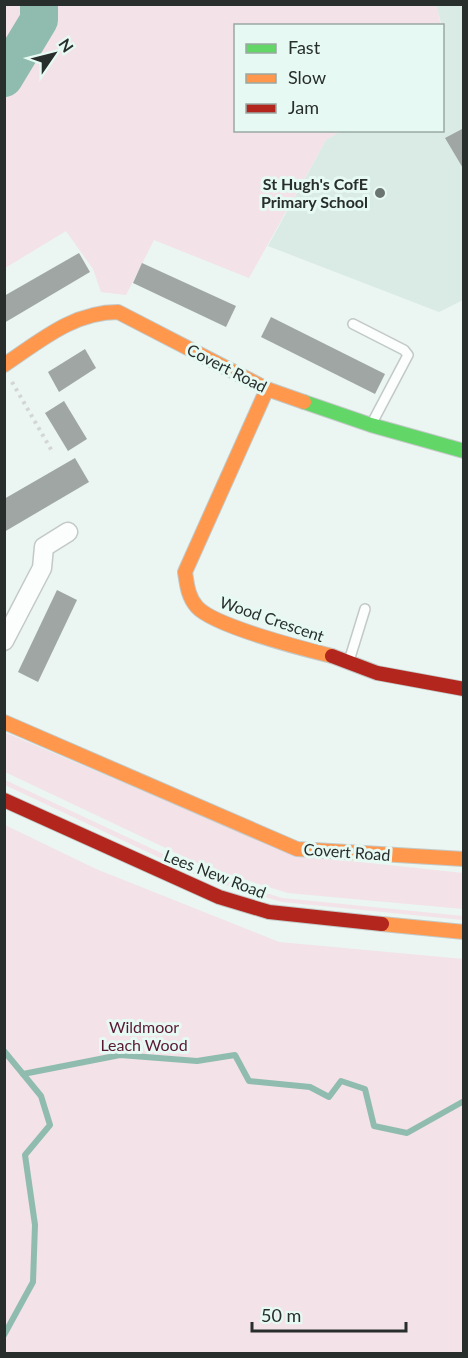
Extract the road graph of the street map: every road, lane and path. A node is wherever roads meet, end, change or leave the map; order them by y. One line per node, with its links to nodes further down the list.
1 (353, 324): 4 (lane)
2 (6, 370): 3 (street, Covert Road); 5 (path)
3 (267, 389): 4 (street, Covert Road); 10 (street, Wood Crescent)
4 (371, 425): 6 (street, Covert Road)
5 (52, 451)
6 (464, 451)
7 (68, 532): 9 (street)
8 (365, 609): 10 (lane)
9 (4, 641)
10 (349, 661): 11 (street, Wood Crescent)
11 (464, 689)
12 (4, 722): 14 (street, Covert Road)
13 (4, 800): 15 (street, Lees New Road)
14 (464, 859)
15 (464, 932)

